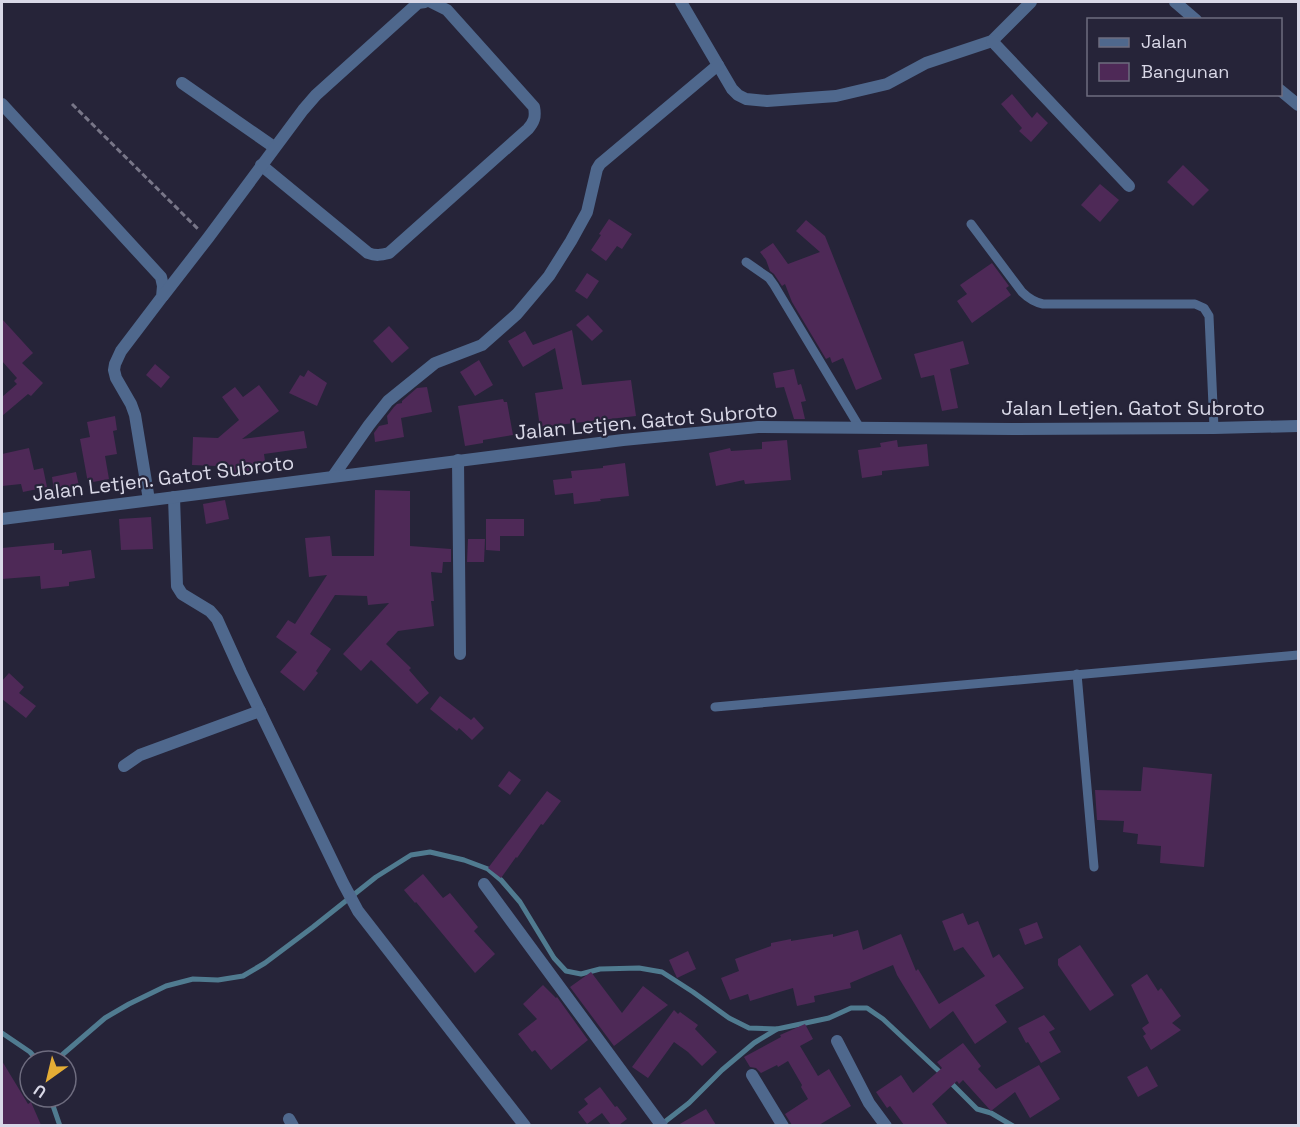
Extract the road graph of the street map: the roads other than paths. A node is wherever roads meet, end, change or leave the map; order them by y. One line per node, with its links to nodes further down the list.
1 (425, 2): 13 (street)
2 (431, 2): 14 (street)
3 (681, 2): 8 (street)
4 (1031, 2): 7 (street)
5 (1175, 2): 6 (street)
6 (1194, 18)
7 (992, 42): 8 (street); 15 (street)
8 (718, 65): 23 (street)
9 (182, 83): 13 (street)
10 (1282, 91): 12 (street)
11 (2, 104): 18 (street)
12 (1299, 105)
13 (274, 147): 14 (street)
14 (261, 165): 18 (street)
15 (1129, 186)
16 (970, 224): 21 (lane)
17 (746, 262): 20 (lane)
18 (162, 297): 25 (street)
19 (1299, 426): 21 (street, Jalan Letjen. Gatot Subroto)
20 (860, 428): 21 (street, Jalan Letjen. Gatot Subroto); 22 (street, Jalan Letjen. Gatot Subroto)
21 (1214, 428)
22 (458, 460): 23 (street, Jalan Letjen. Gatot Subroto); 27 (street)
23 (334, 475): 24 (street, Jalan Letjen. Gatot Subroto)
24 (174, 497): 25 (street, Jalan Letjen. Gatot Subroto); 31 (street)
25 (148, 500): 26 (street, Jalan Letjen. Gatot Subroto)
26 (2, 519)
27 (460, 654)
28 (1299, 655): 29 (lane)
29 (1077, 674): 30 (lane); 33 (lane)
30 (715, 707)
31 (260, 711): 32 (street); 37 (street)
32 (124, 766)
33 (1094, 867)
34 (484, 884): 38 (street)
35 (837, 1041): 40 (street)
36 (752, 1075): 39 (street)
37 (525, 1125)
38 (662, 1125)
39 (783, 1125)
40 (886, 1125)

